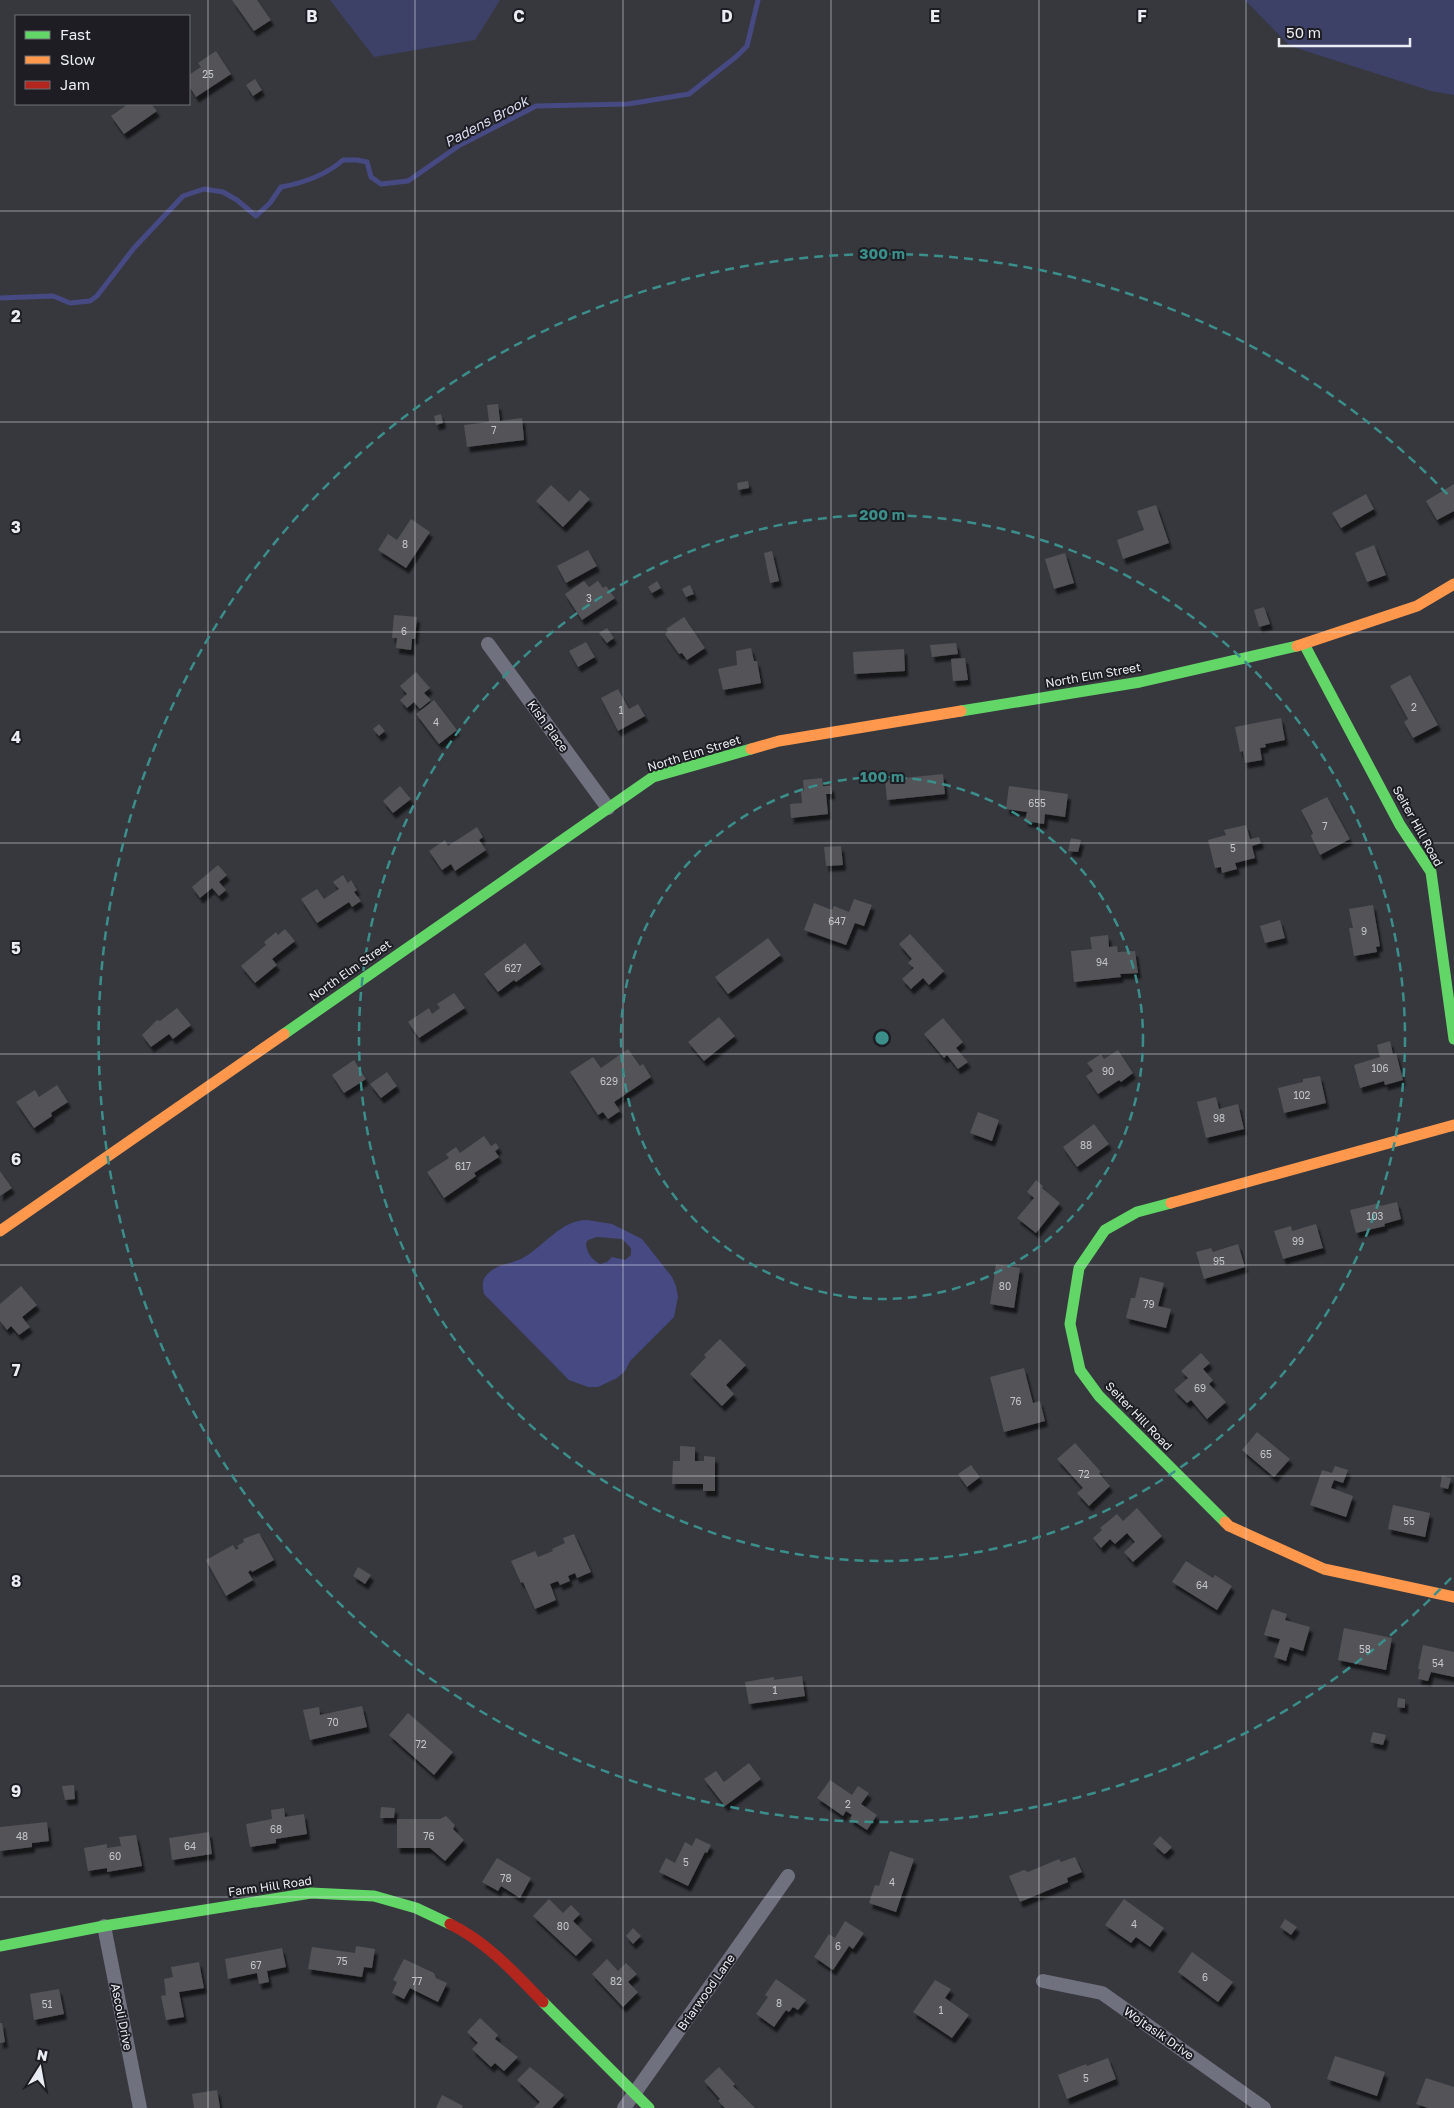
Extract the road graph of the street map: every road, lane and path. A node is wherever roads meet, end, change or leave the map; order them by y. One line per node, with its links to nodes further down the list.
1 (1454, 584): 3 (street, North Elm Street)
2 (488, 644): 4 (street, Kish Place)
3 (1304, 644): 4 (street, North Elm Street); 5 (street, Seiter Hill Road)
4 (608, 808): 7 (street, North Elm Street)
5 (1454, 1039)
6 (1454, 1125): 8 (street, Seiter Hill Road)
7 (0, 1230)
8 (1454, 1597)
9 (788, 1876): 13 (street, Briarwood Lane)
10 (104, 1926): 11 (street, Farm Hill Road); 13 (street, Farm Hill Road); 14 (street, Ascoli Drive)
11 (0, 1946)
12 (1043, 1981): 17 (street, Wojtasik Drive)
13 (634, 2093): 15 (street, Briarwood Lane); 16 (street, Farm Hill Road)
14 (140, 2108)
15 (624, 2108)
16 (649, 2108)
17 (1264, 2108)

